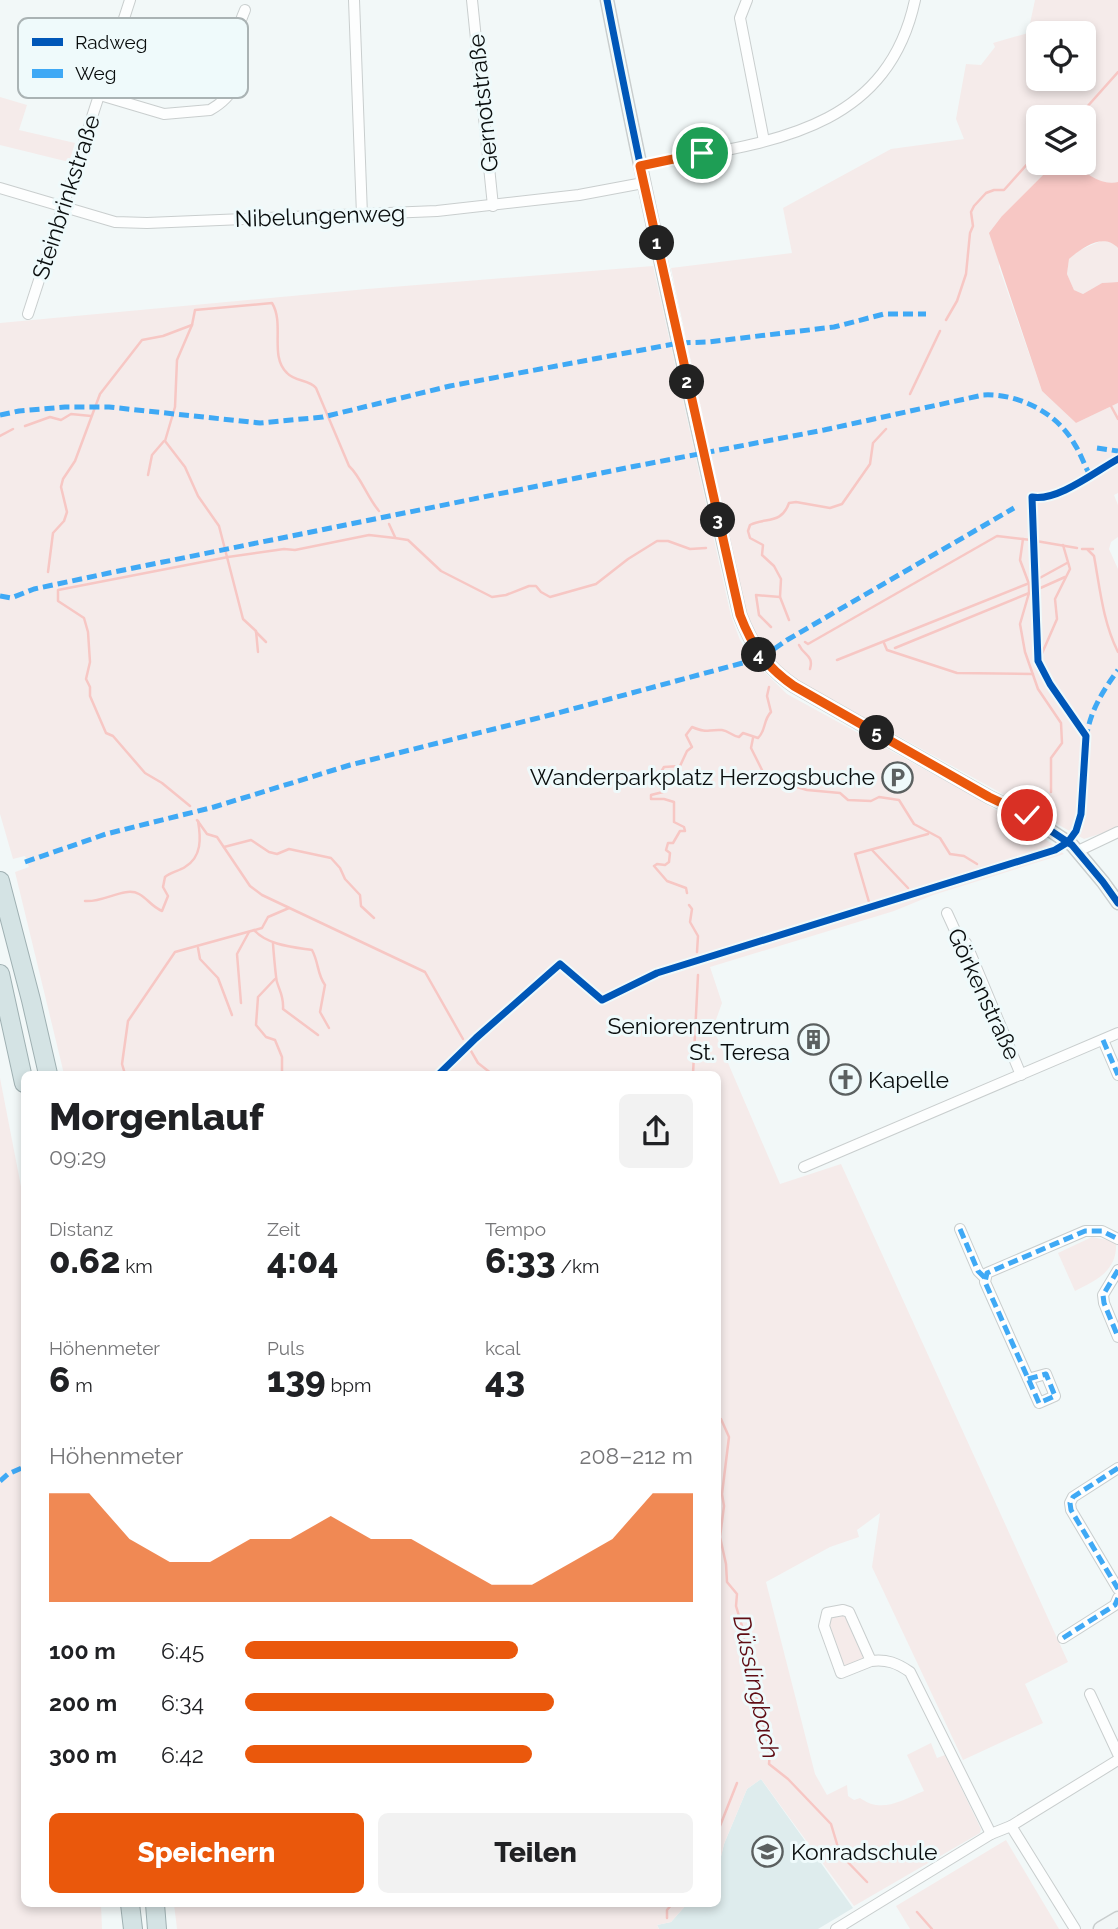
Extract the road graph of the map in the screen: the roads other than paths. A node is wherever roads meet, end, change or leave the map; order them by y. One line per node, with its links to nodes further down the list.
1 (130, 0): 8 (street, Steinbrinkstraße)
2 (354, 0): 19 (street)
3 (472, 0): 18 (street, Gernotstraße)
4 (607, 0): 14 (street)
5 (747, 0): 13 (street)
6 (915, 0): 13 (street)
7 (245, 10): 9 (street)
8 (124, 18)
9 (242, 18)
10 (99, 98): 17 (street, Steinbrinkstraße)
11 (107, 98): 12 (street)
12 (226, 98)
13 (764, 141): 14 (street)
14 (640, 166): 15 (street)
15 (643, 183): 18 (street, Nibelungenweg); 22 (street)
16 (0, 188): 17 (street, Nibelungenweg)
17 (63, 205): 19 (street, Nibelungenweg); 20 (street, Steinbrinkstraße)
18 (493, 206): 19 (street, Nibelungenweg)
19 (362, 215)
20 (28, 314)
21 (1118, 832): 22 (street)
22 (1078, 851): 24 (street)
23 (0, 881): 30 (highway)
24 (1118, 903)
25 (947, 913): 31 (street, Görkenstraße)
26 (0, 974): 29 (highway)
27 (1118, 1033): 28 (street, Görkenstraße)
28 (1103, 1040): 31 (street, Görkenstraße); 32 (street)
29 (21, 1071)
30 (47, 1071)
31 (1021, 1075): 33 (street, Görkenstraße)
32 (1118, 1075)
33 (804, 1167)
34 (960, 1229): 37 (street)
35 (1118, 1239): 37 (street)
36 (1118, 1270): 38 (street)
37 (985, 1278): 39 (street)
38 (1118, 1337)
39 (1028, 1379)
40 (1118, 1468): 41 (street)
41 (1118, 1589)
42 (1118, 1598): 43 (street)
43 (1063, 1638)
44 (872, 1661): 44 (street); 49 (street)
45 (1090, 1694): 46 (street)
46 (1118, 1754)
47 (1118, 1760): 48 (street)
48 (1012, 1826): 49 (street); 56 (street)
49 (991, 1834): 55 (street)
50 (130, 1907): 53 (highway)
51 (155, 1907): 54 (highway)
52 (1118, 1919): 57 (main road)
53 (133, 1929)
54 (157, 1929)
55 (836, 1929)
56 (1075, 1929)
57 (1101, 1929)

